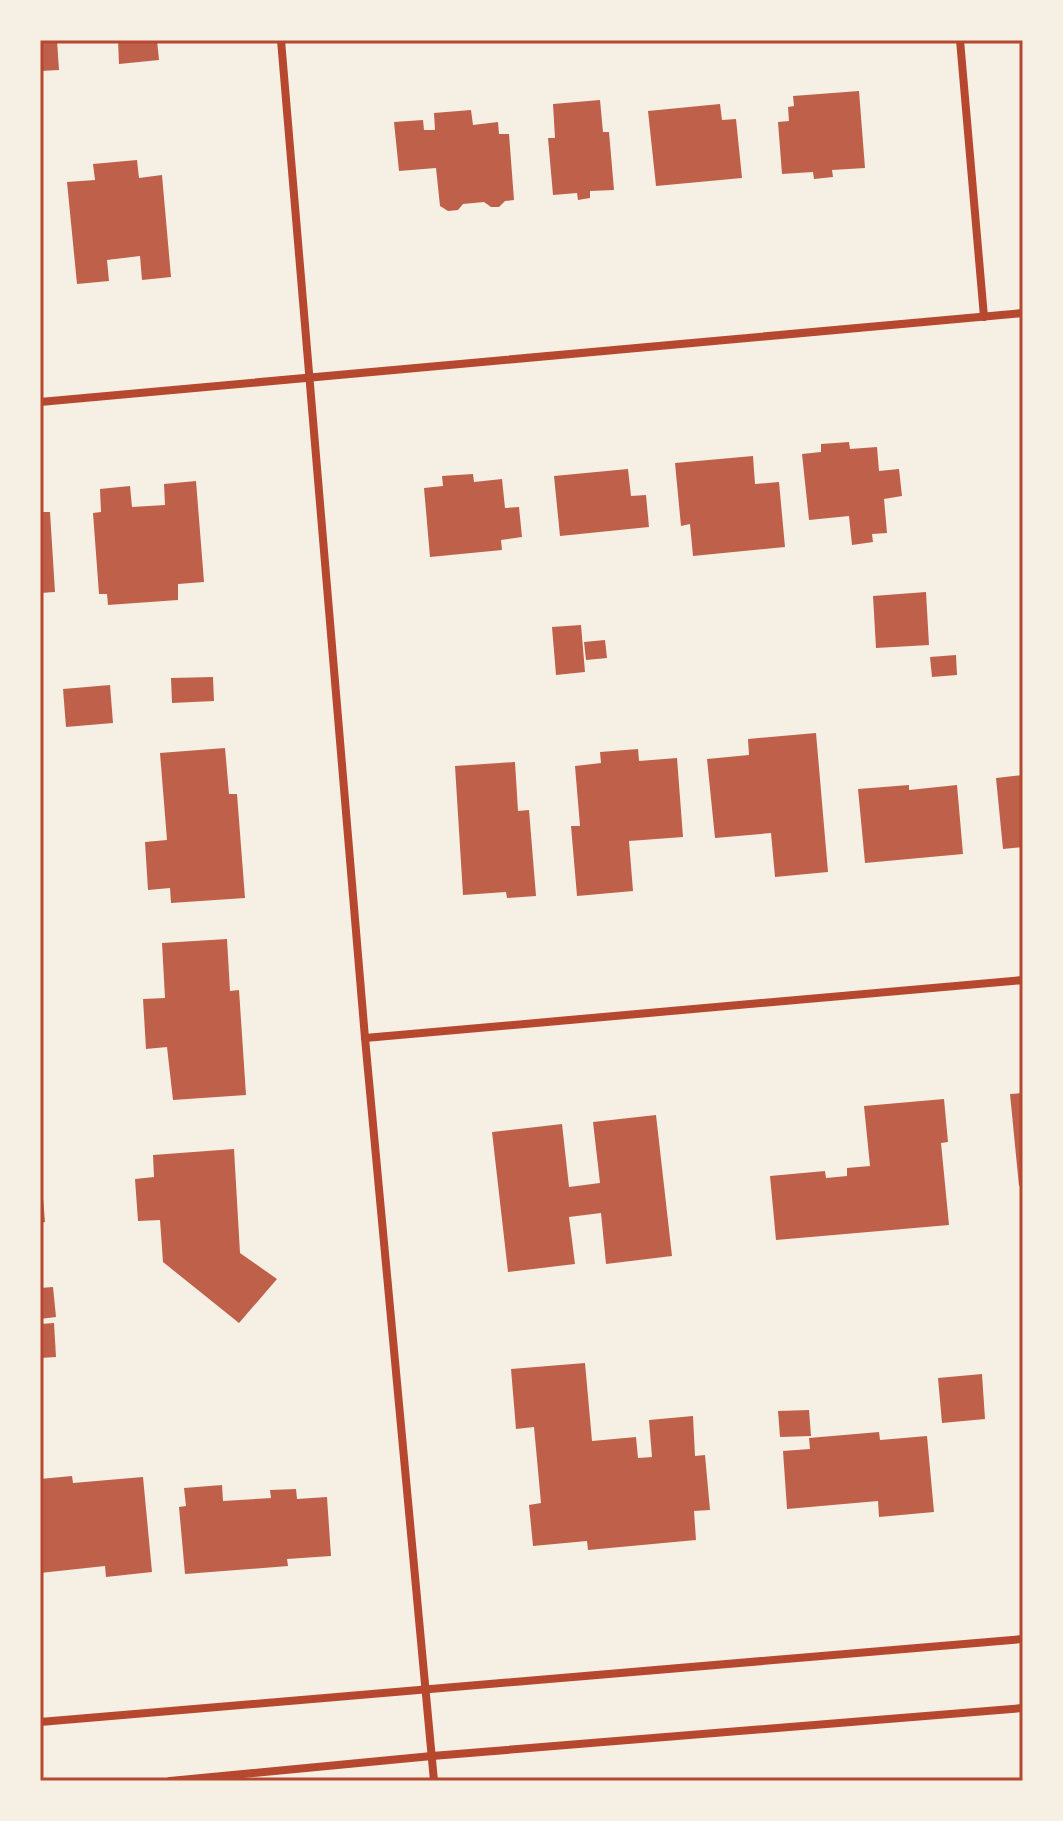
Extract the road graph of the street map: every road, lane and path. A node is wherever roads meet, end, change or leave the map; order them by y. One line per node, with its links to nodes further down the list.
1 (281, 40): 5 (street)
2 (960, 40): 4 (street)
3 (1023, 313): 4 (street)
4 (984, 317): 5 (street)
5 (309, 378): 6 (street); 8 (street)
6 (40, 402)
7 (1023, 980): 8 (street)
8 (365, 1038): 10 (street)
9 (1023, 1639): 10 (street)
10 (425, 1689): 12 (street); 13 (street)
11 (1023, 1708): 13 (street)
12 (40, 1722)
13 (432, 1756): 14 (street); 15 (street)
14 (170, 1781)
15 (434, 1781)

